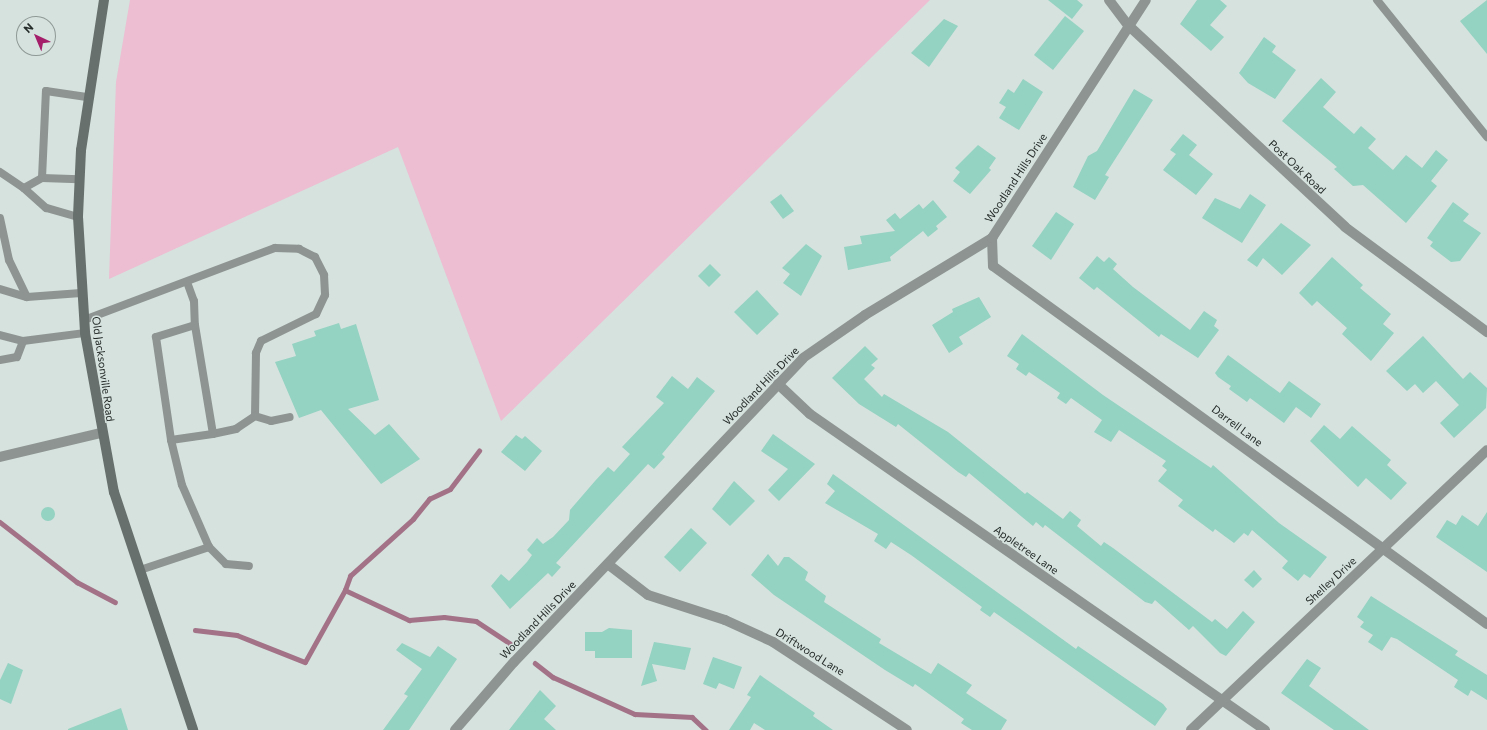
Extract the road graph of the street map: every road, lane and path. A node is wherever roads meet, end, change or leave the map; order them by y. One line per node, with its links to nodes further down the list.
1 (104, 0): 6 (main road, Old Jacksonville Road)
2 (1109, 0): 5 (street, Post Oak Road)
3 (1146, 0): 5 (street, Woodland Hills Drive)
4 (1376, 0): 7 (lane)
5 (1128, 25): 14 (street, Woodland Hills Drive); 21 (street, Post Oak Road)
6 (87, 97): 9 (lane); 10 (main road, Old Jacksonville Road)
7 (1487, 136)
8 (0, 172): 11 (lane)
9 (42, 178): 10 (lane); 11 (lane)
10 (79, 179): 12 (main road, Old Jacksonville Road)
11 (24, 188): 12 (lane)
12 (78, 217): 17 (main road, Old Jacksonville Road)
13 (0, 218): 18 (lane)
14 (992, 238): 26 (street, Woodland Hills Drive); 35 (street, Darrell Lane)
15 (187, 282): 19 (lane); 20 (lane); 27 (lane)
16 (0, 289): 18 (lane)
17 (81, 293): 18 (lane); 19 (main road, Old Jacksonville Road)
18 (27, 297)
19 (84, 320): 22 (main road, Old Jacksonville Road)
20 (195, 325): 30 (lane); 31 (lane)
21 (1487, 332)
22 (85, 333): 24 (lane); 29 (main road, Old Jacksonville Road)
23 (0, 335): 24 (lane)
24 (23, 341): 25 (lane)
25 (0, 360)
26 (778, 384): 36 (street, Woodland Hills Drive); 40 (street, Appletree Lane)
27 (255, 416): 28 (lane); 30 (lane)
28 (290, 417)
29 (101, 433): 33 (street); 38 (main road, Old Jacksonville Road)
30 (213, 434): 31 (lane)
31 (171, 440): 34 (lane)
32 (1487, 450): 35 (street, Shelley Drive)
33 (0, 457)
34 (209, 547): 37 (lane); 38 (lane)
35 (1383, 549): 39 (street, Darrell Lane); 40 (street, Shelley Drive)
36 (609, 565): 42 (street, Woodland Hills Drive); 43 (street, Driftwood Lane)
37 (249, 566)
38 (140, 570): 41 (main road, Old Jacksonville Road)
39 (1487, 624)
40 (1222, 700): 44 (street, Shelley Drive); 45 (street, Appletree Lane)
41 (193, 730)
42 (455, 730)
43 (907, 730)
44 (1191, 730)
45 (1265, 730)

